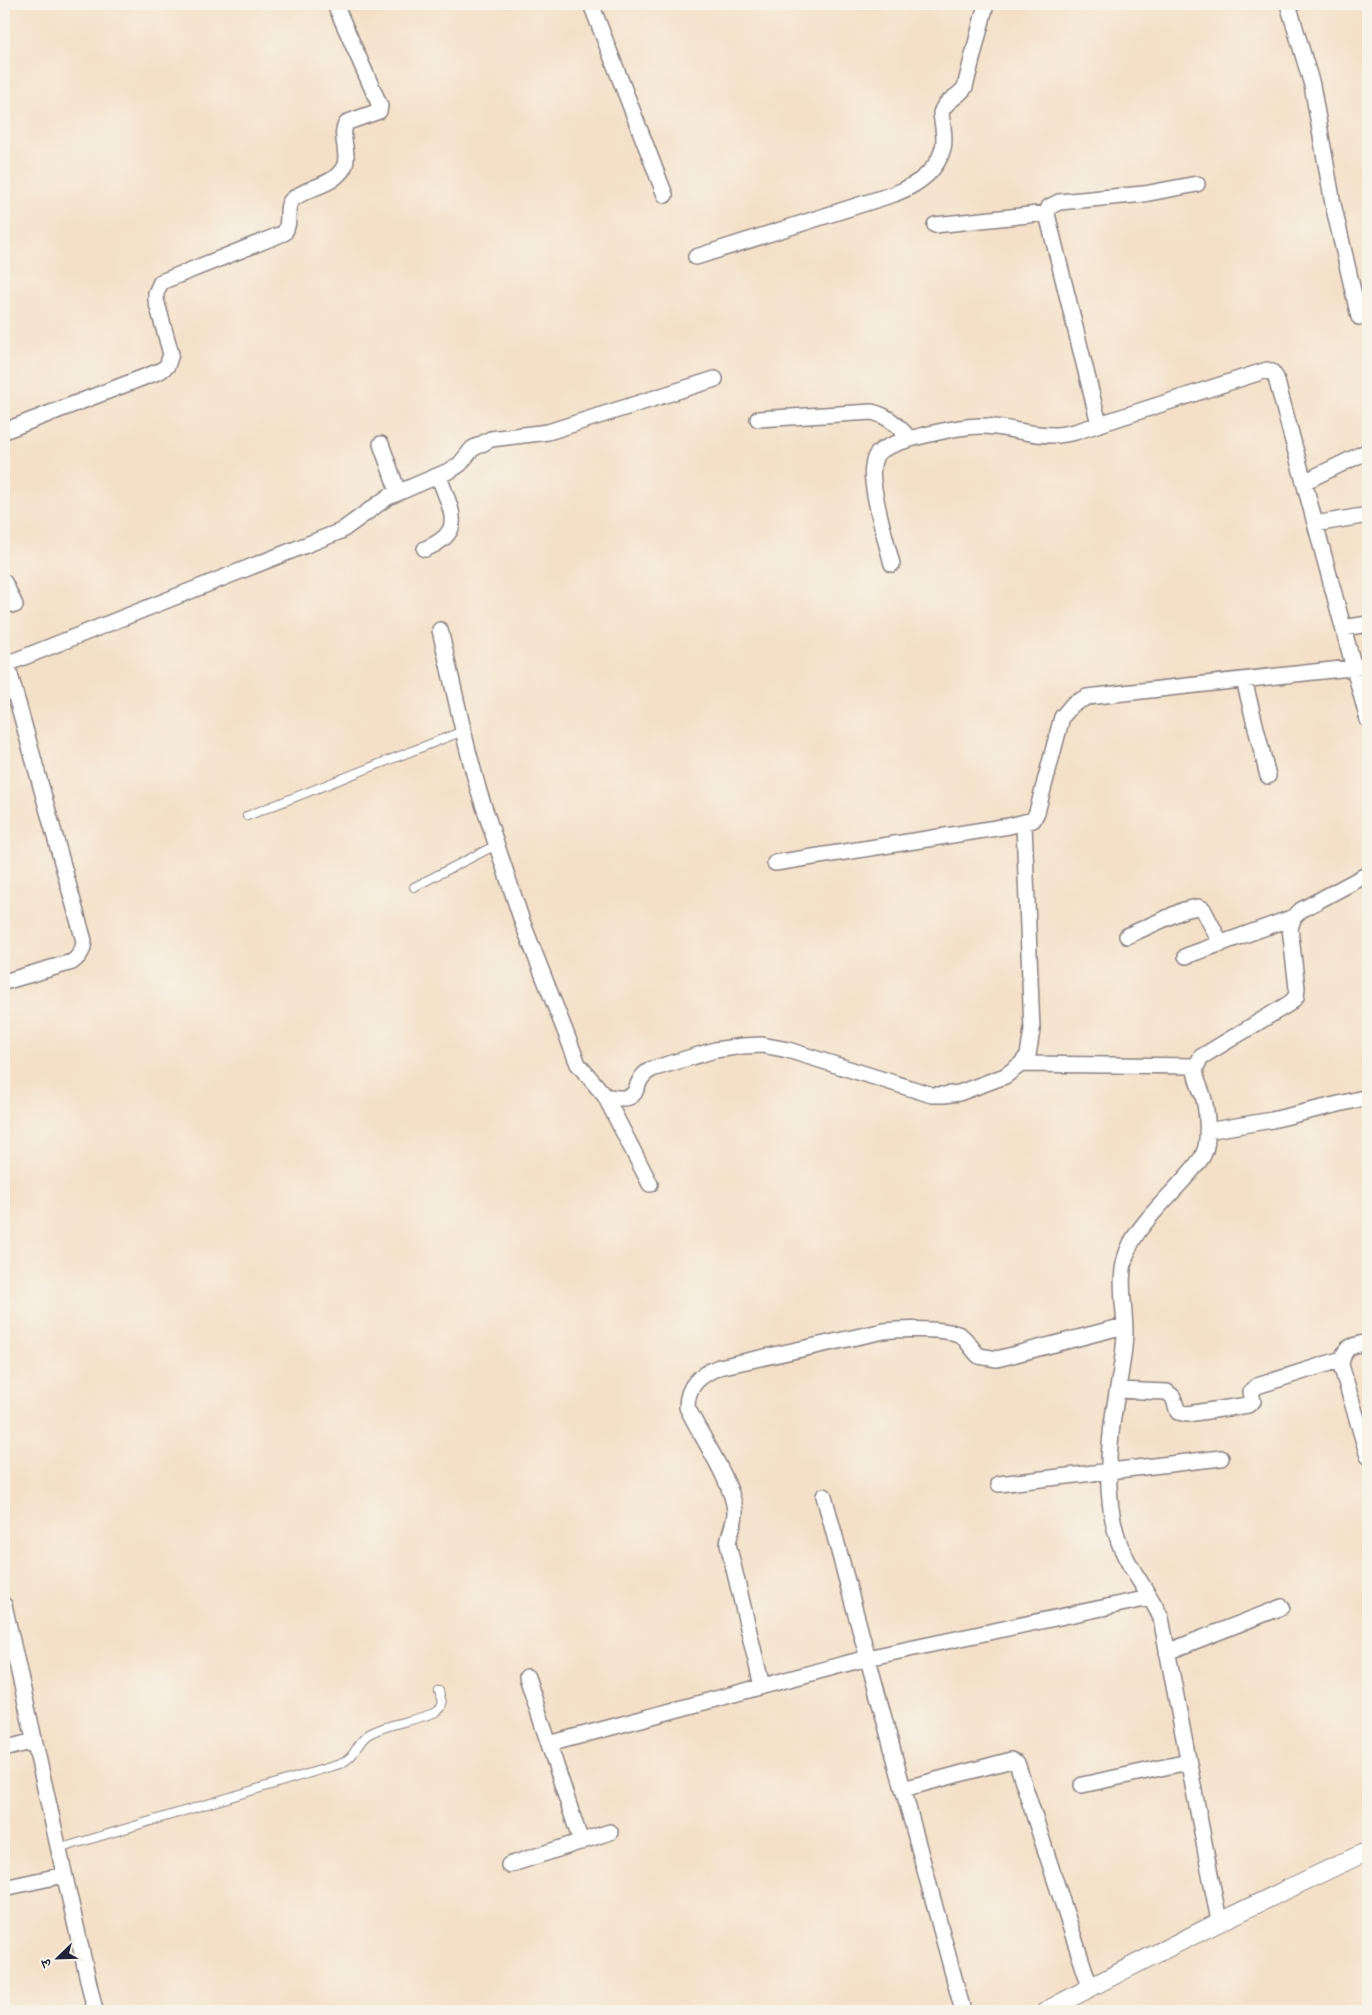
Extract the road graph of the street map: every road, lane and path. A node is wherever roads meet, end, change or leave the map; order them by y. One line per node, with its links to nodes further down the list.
1 (336, 4): 14 (street)
2 (591, 4): 6 (street)
3 (986, 4): 9 (street)
4 (1288, 4): 10 (street)
5 (1197, 184): 7 (street)
6 (665, 195)
7 (1047, 213): 8 (street); 13 (street)
8 (935, 225)
9 (696, 257)
10 (1359, 317)
11 (715, 379): 18 (street)
12 (758, 419): 15 (street)
13 (1099, 424): 15 (street); 19 (street)
14 (4, 431)
15 (910, 439): 24 (street)
16 (382, 444): 20 (street)
17 (1368, 451): 19 (street)
18 (439, 476): 20 (street); 23 (street)
19 (1304, 482): 22 (street)
20 (398, 492): 30 (street)
21 (1368, 515): 22 (street)
22 (1316, 524): 28 (street)
23 (426, 549)
24 (892, 564)
25 (4, 582): 26 (street)
26 (15, 605)
27 (1368, 624): 28 (street)
28 (1343, 628): 31 (street)
29 (440, 630): 34 (street)
30 (5, 664): 46 (street)
31 (1361, 668): 32 (street); 33 (street)
32 (1244, 680): 35 (street); 37 (street)
33 (1368, 720)
34 (463, 731): 36 (lane); 38 (street)
35 (1268, 776)
36 (247, 816)
37 (1024, 824): 39 (street); 47 (street)
38 (496, 844): 41 (lane); 49 (street)
39 (775, 863)
40 (1368, 874): 42 (street)
41 (414, 887)
42 (1294, 917): 44 (street); 48 (street)
43 (1127, 936): 44 (street)
44 (1221, 944): 45 (street)
45 (1186, 956)
46 (4, 982)
47 (1021, 1064): 48 (street); 49 (street)
48 (1196, 1066): 51 (street)
49 (605, 1096): 52 (street)
50 (1368, 1097): 51 (street)
51 (1207, 1131): 53 (street)
52 (650, 1184)
53 (1124, 1326): 56 (street); 68 (street)
54 (1368, 1342): 55 (street)
55 (1342, 1360): 56 (street); 57 (street)
56 (1118, 1390): 59 (street)
57 (1368, 1456)
58 (1221, 1458): 59 (street)
59 (1109, 1472): 60 (street); 62 (street)
60 (998, 1484)
61 (824, 1496): 66 (street)
62 (1149, 1598): 65 (street); 66 (street)
63 (4, 1605): 70 (street)
64 (1282, 1607): 65 (street)
65 (1167, 1652): 73 (street)
66 (868, 1658): 68 (street); 75 (street)
67 (527, 1677): 71 (street)
68 (762, 1686): 71 (street)
69 (439, 1691): 78 (lane)
70 (34, 1741): 72 (street); 78 (street)
71 (548, 1744): 77 (street)
72 (4, 1749)
73 (1188, 1762): 74 (street); 83 (street)
74 (1082, 1785)
75 (903, 1790): 84 (street); 87 (street)
76 (610, 1832): 77 (street)
77 (581, 1842): 80 (street)
78 (58, 1848): 81 (street)
79 (1368, 1851): 83 (street)
80 (508, 1866)
81 (64, 1875): 82 (street); 86 (street)
82 (4, 1888)
83 (1219, 1921): 84 (street)
84 (1090, 1987): 85 (street)
85 (1066, 2006): 88 (street)
86 (95, 2011)
87 (963, 2011)
88 (1046, 2011)

